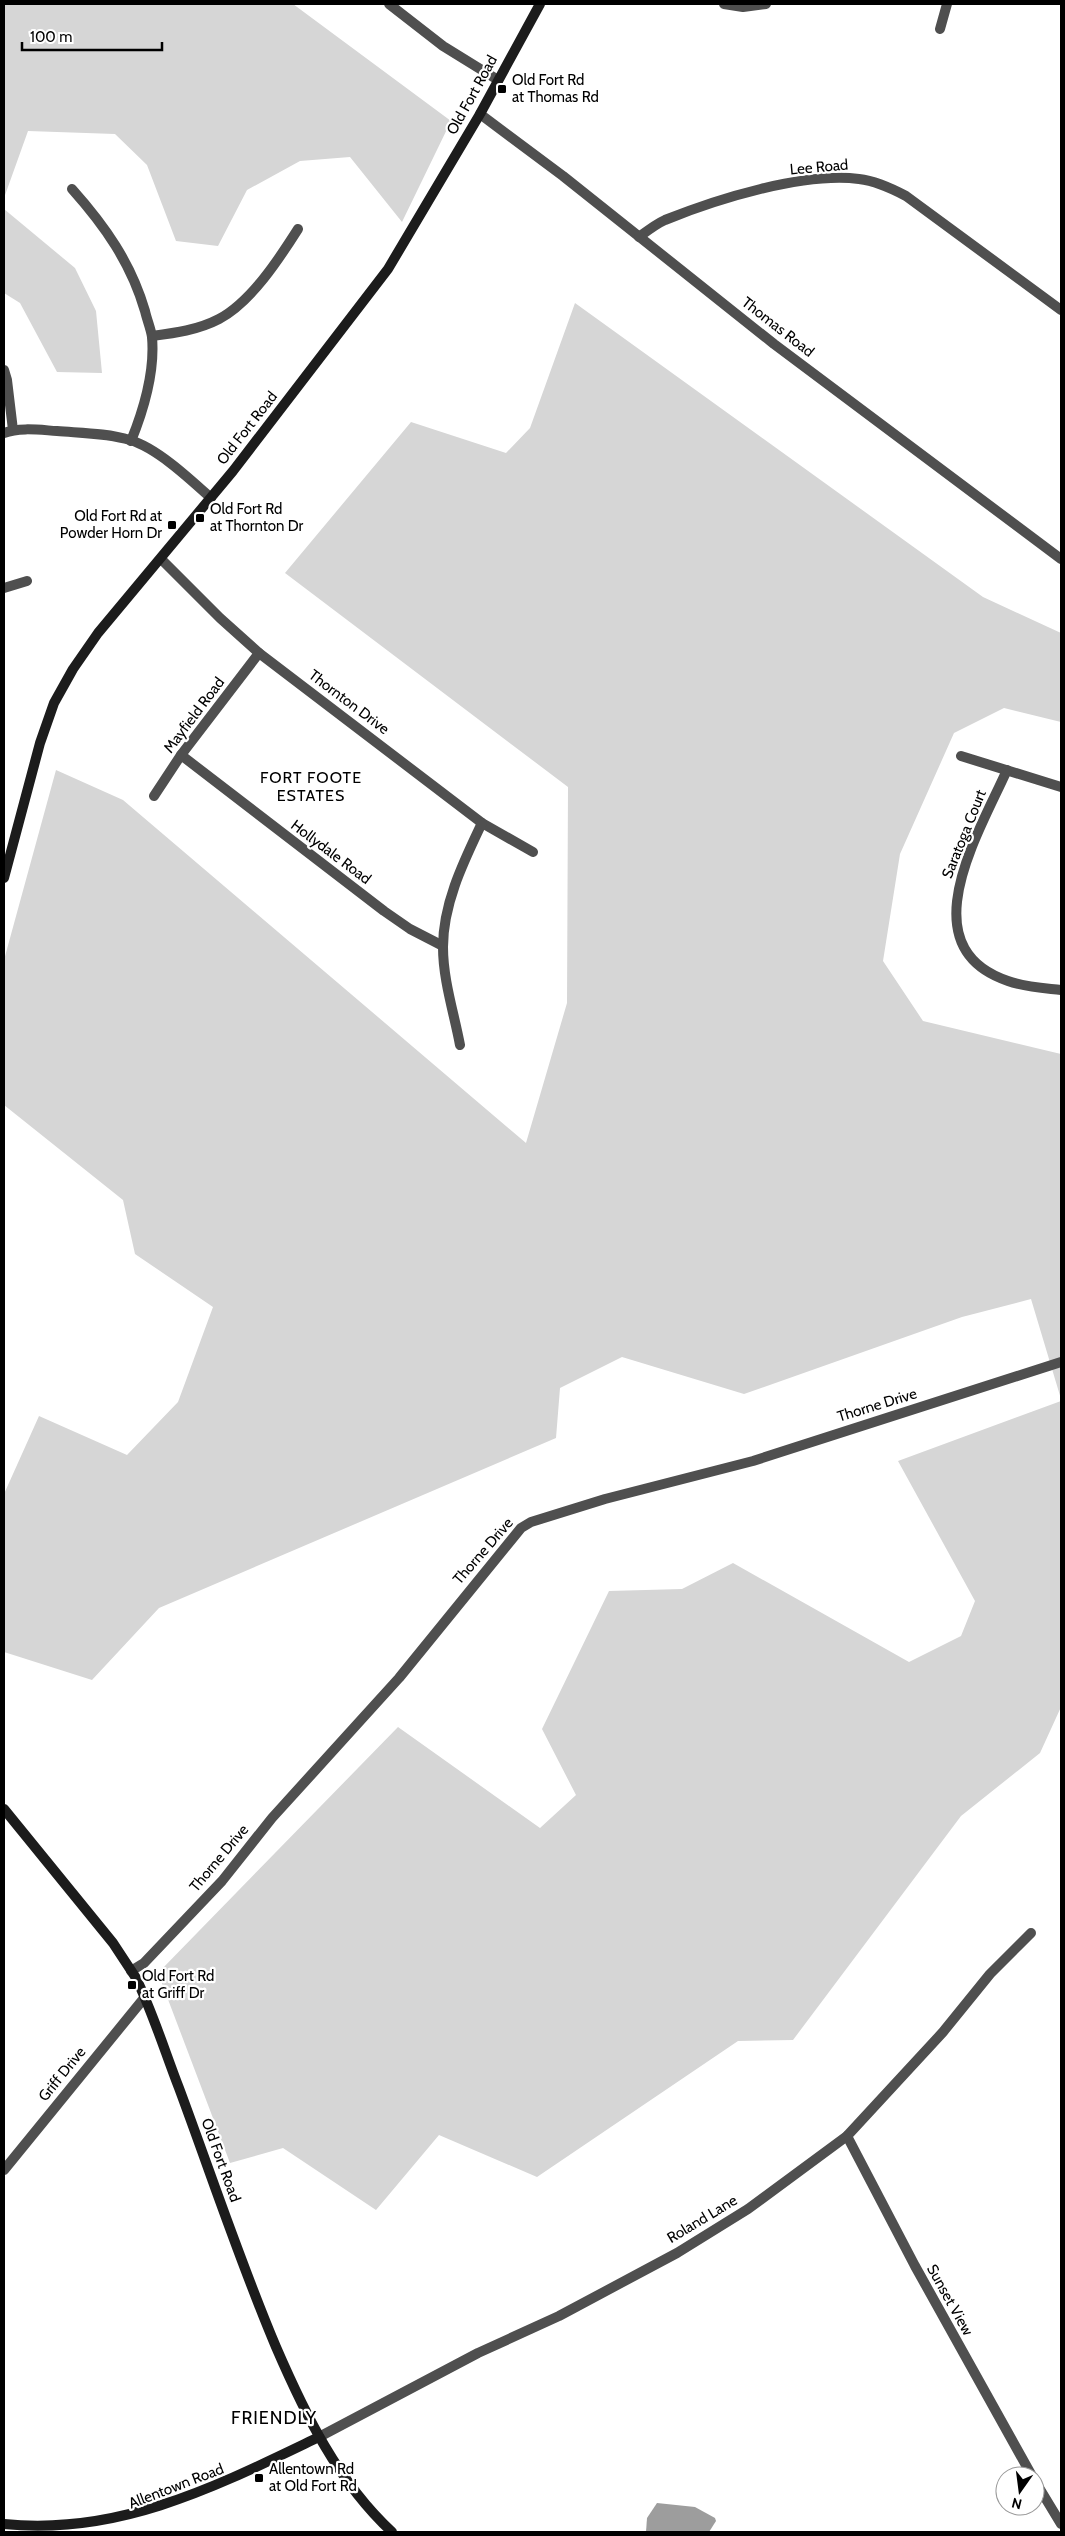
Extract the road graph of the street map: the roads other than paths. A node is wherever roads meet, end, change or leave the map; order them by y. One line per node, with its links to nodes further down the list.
1 (389, 4): 7 (street)
2 (540, 4): 7 (main road, Old Fort Road)
3 (724, 4): 4 (street)
4 (766, 4)
5 (947, 4): 6 (street)
6 (940, 29)
7 (498, 80): 8 (main road, Old Fort Road)
8 (480, 114): 11 (street, Thomas Road); 17 (main road, Old Fort Road)
9 (72, 189): 13 (street)
10 (298, 228): 13 (street)
11 (639, 236): 12 (street, Lee Road); 19 (street, Thomas Road)
12 (1061, 310)
13 (152, 336): 16 (street)
14 (4, 370): 15 (street)
15 (8, 431): 16 (street)
16 (131, 441): 17 (street)
17 (211, 498): 18 (main road, Old Fort Road)
18 (161, 559): 22 (street, Thornton Drive); 30 (main road, Old Fort Road)
19 (1061, 559)
20 (27, 581): 21 (street)
21 (4, 588)
22 (260, 653): 23 (street, Mayfield Road); 28 (street, Thornton Drive)
23 (181, 755): 27 (street, Mayfield Road); 31 (street, Hollydale Road)
24 (961, 756): 25 (street)
25 (1006, 770): 26 (street); 32 (street, Saratoga Court)
26 (1061, 787)
27 (154, 796)
28 (482, 822): 29 (street, Thornton Drive); 31 (street)
29 (533, 852)
30 (4, 878)
31 (443, 946): 33 (street)
32 (1061, 990)
33 (460, 1045)
34 (1061, 1362): 37 (street, Thorne Drive)
35 (4, 1809): 37 (main road, Old Fort Road)
36 (1031, 1933): 39 (street, Roland Lane)
37 (132, 1971): 38 (main road, Old Fort Road)
38 (145, 1997): 40 (street, Griff Drive); 41 (main road, Old Fort Road)
39 (847, 2136): 41 (street, Roland Lane); 42 (street, Sunset View)
40 (4, 2170)
41 (319, 2437): 44 (main road, Allentown Road); 46 (main road, Old Fort Road)
42 (1026, 2466)
43 (1045, 2497): 45 (street)
44 (4, 2524)
45 (1061, 2524)
46 (392, 2532)

